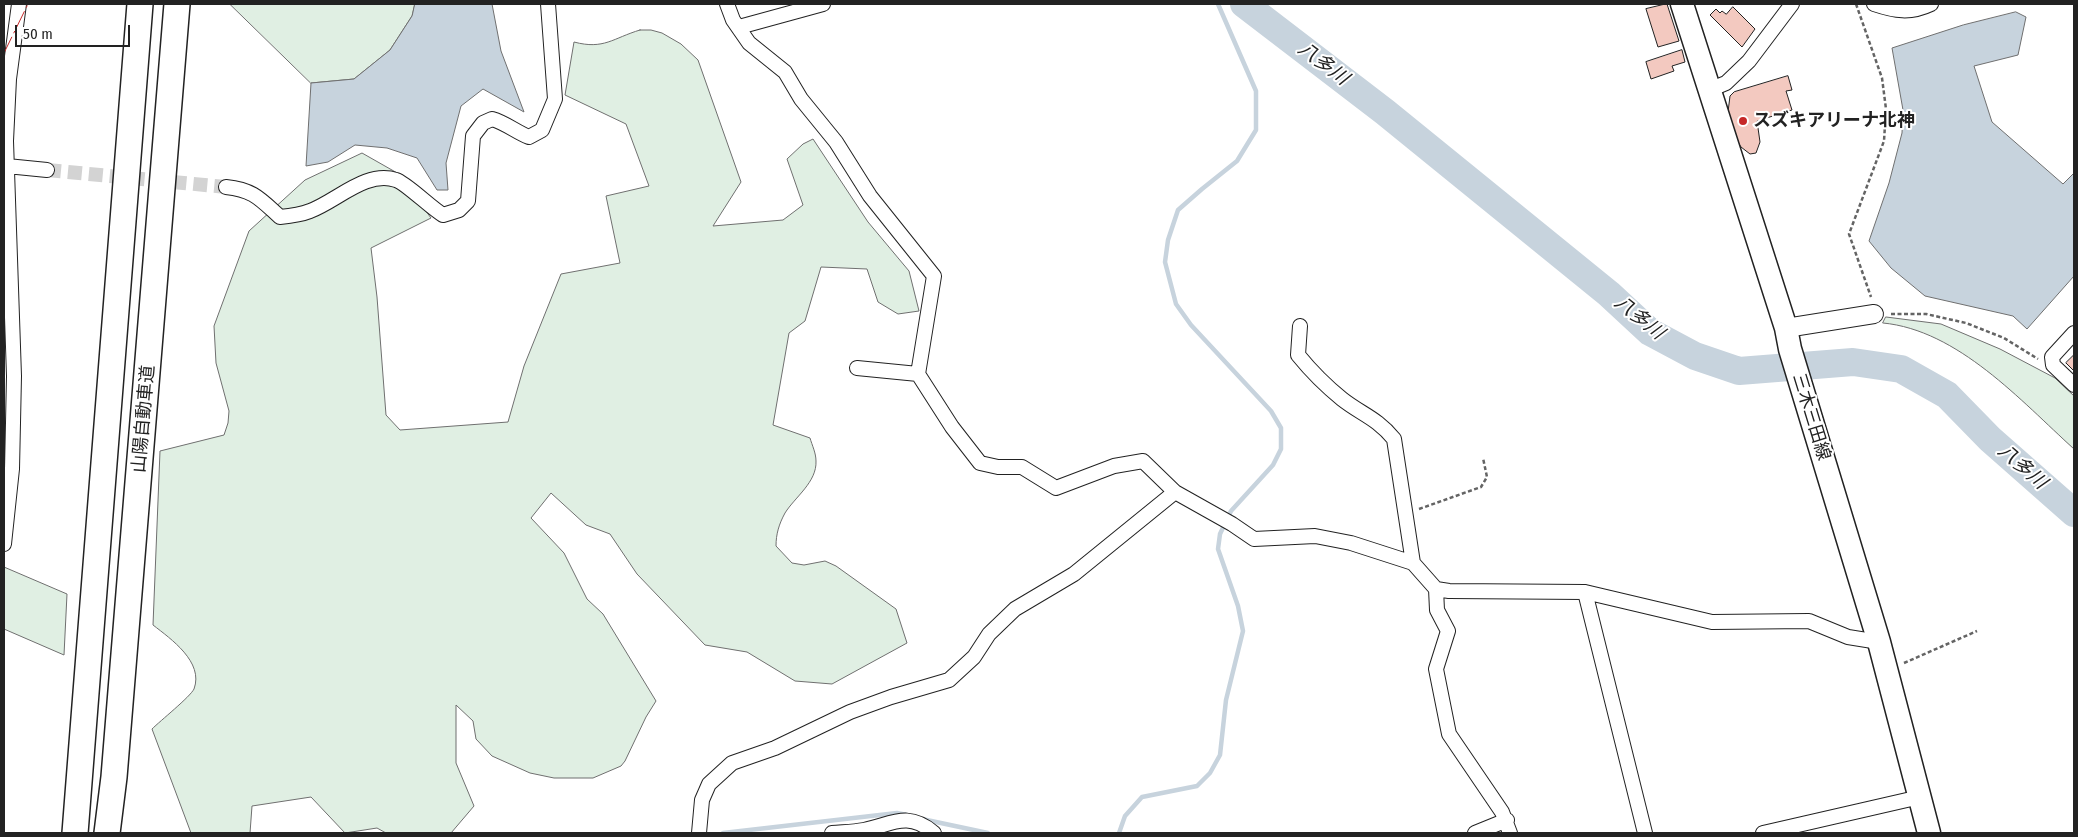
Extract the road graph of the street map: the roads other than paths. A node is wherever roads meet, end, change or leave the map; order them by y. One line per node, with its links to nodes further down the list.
1 (19, 4): 13 (street)
2 (140, 4): 32 (highway, 山陽自動車道)
3 (178, 4): 29 (highway, 山陽自動車道)
4 (548, 4): 15 (street)
5 (727, 4): 11 (street)
6 (823, 4): 11 (street)
7 (1682, 4): 12 (main road, 三木三田線)
8 (1792, 4): 12 (street)
9 (1874, 4): 10 (street)
10 (1931, 4)
11 (739, 28): 21 (street)
12 (1709, 90): 19 (main road, 三木三田線)
13 (7, 166): 14 (street); 24 (street)
14 (46, 170)
15 (226, 187)
16 (1874, 314): 19 (street)
17 (1300, 326): 25 (street)
18 (2074, 333): 22 (street)
19 (1788, 338): 28 (main road, 三木三田線)
20 (857, 368): 21 (street)
21 (918, 374): 23 (street)
22 (2074, 385)
23 (1175, 492): 25 (street); 35 (street)
24 (4, 544)
25 (1413, 563): 26 (street)
26 (1436, 589): 27 (street); 31 (street)
27 (1585, 592): 28 (street); 39 (street)
28 (1879, 642): 30 (main road, 三木三田線)
29 (114, 777): 33 (highway, 山陽自動車道); 34 (highway)
30 (1920, 797): 40 (street); 41 (main road, 三木三田線)
31 (1509, 827): 38 (street)
32 (75, 833)
33 (107, 833)
34 (112, 833)
35 (699, 833)
36 (832, 833): 37 (street)
37 (934, 833)
38 (1475, 833)
39 (1646, 833)
40 (1763, 833)
41 (1929, 833)

